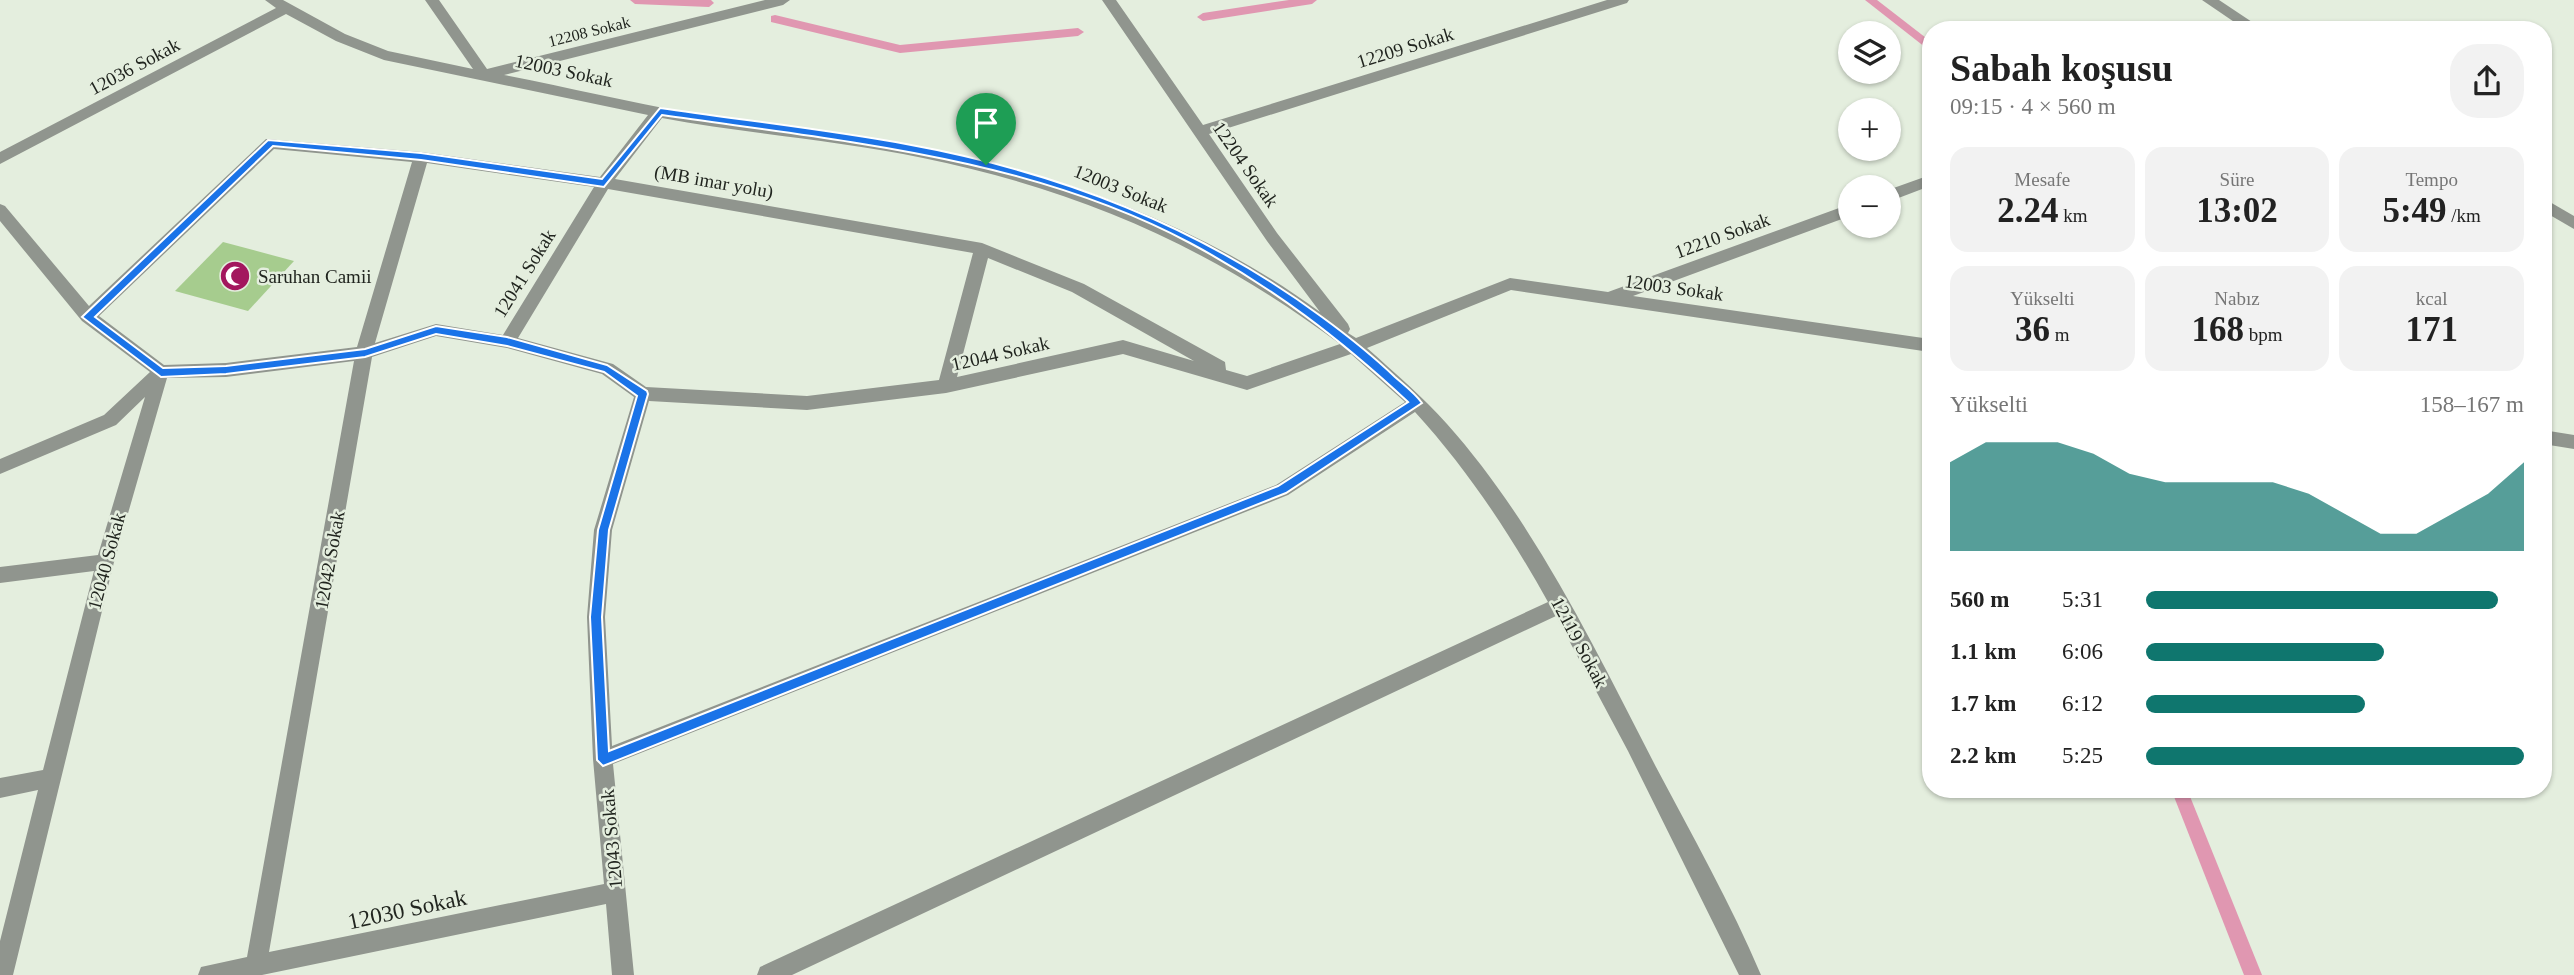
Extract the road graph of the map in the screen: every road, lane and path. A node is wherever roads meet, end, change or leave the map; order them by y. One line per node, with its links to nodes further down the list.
1 (272, 0): 7 (street, 12003 Sokak)
2 (432, 0): 9 (street)
3 (783, 0): 9 (street, 12208 Sokak)
4 (1109, 0): 11 (street, 12204 Sokak)
5 (1622, 0): 11 (street, 12209 Sokak)
6 (2209, 0): 8 (street)
7 (287, 8): 9 (street, 12003 Sokak); 13 (street, 12036 Sokak)
8 (2243, 21)
9 (484, 75): 10 (street, 12003 Sokak)
10 (660, 111): 14 (street, 12041 Sokak); 26 (street, 12003 Sokak)
11 (1200, 131): 26 (street, 12204 Sokak)
12 (421, 157): 14 (street, (MB imar yolu)); 23 (street, (MB imar yolu)); 27 (street, 12042 Sokak)
13 (0, 159)
14 (604, 183): 21 (street, (MB imar yolu)); 24 (street, 12041 Sokak)
15 (1922, 183): 16 (street)
16 (1901, 191)
17 (0, 210): 23 (street)
18 (2552, 210): 20 (street)
19 (1838, 214): 22 (street, 12210 Sokak)
20 (2574, 223)
21 (982, 249): 29 (street, (MB imar yolu)); 30 (street)
22 (1609, 299): 25 (street, 12003 Sokak); 26 (street, 12003 Sokak)
23 (88, 317): 28 (street)
24 (507, 342): 27 (street, 12041 Sokak); 31 (street)
25 (1922, 345)
26 (1354, 346): 29 (street); 32 (street, 12119 Sokak)
27 (365, 353): 28 (street, 12041 Sokak); 43 (street, 12042 Sokak)
28 (161, 372): 35 (street); 36 (street, 12040 Sokak)
29 (1247, 383): 30 (street, 12044 Sokak)
30 (946, 386): 31 (street, 12044 Sokak)
31 (643, 394): 39 (street, 12043 Sokak)
32 (1416, 403): 38 (street, 12119 Sokak); 39 (street)
33 (2552, 438): 34 (street)
34 (2574, 442)
35 (0, 467)
36 (105, 562): 37 (street); 40 (street, 12040 Sokak)
37 (0, 575)
38 (1561, 605): 47 (street); 48 (street, 12119 Sokak)
39 (603, 760): 42 (street, 12043 Sokak)
40 (50, 778): 41 (street); 44 (street, 12040 Sokak)
41 (0, 788)
42 (616, 892): 43 (street, 12030 Sokak); 46 (street, 12043 Sokak)
43 (256, 967): 45 (street, 12030 Sokak)
44 (2, 975)
45 (209, 975)
46 (623, 975)
47 (768, 975)
48 (1749, 975)

